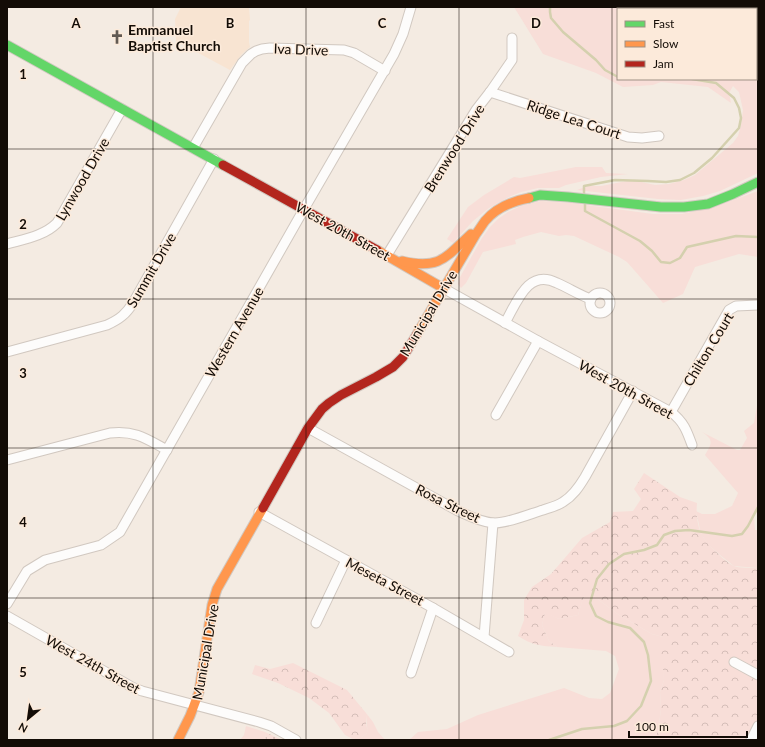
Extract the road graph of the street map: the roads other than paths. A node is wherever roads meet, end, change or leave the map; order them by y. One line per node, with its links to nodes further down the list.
1 (411, 7): 4 (street, Western Avenue)
2 (512, 38): 5 (street, Brenwood Drive)
3 (7, 45): 6 (main road, West 20th Street)
4 (385, 71): 8 (street, Iva Drive); 11 (street, Western Avenue)
5 (490, 92): 7 (street, Ridge Lea Court); 14 (street, Brenwood Drive)
6 (122, 109): 8 (main road, West 20th Street); 13 (street, Lynwood Drive)
7 (659, 136)
8 (194, 148): 9 (main road, West 20th Street)
9 (214, 159): 11 (main road, West 20th Street); 20 (street, Summit Drive)
10 (758, 182): 12 (main road, Municipal Drive)
11 (304, 209): 14 (main road, West 20th Street); 26 (street, Western Avenue)
12 (486, 220): 14 (main road); 15 (main road, Municipal Drive)
13 (7, 244)
14 (390, 257): 15 (main road, West 20th Street)
15 (443, 288): 18 (street, West 20th Street); 24 (main road, Municipal Drive)
16 (591, 299): 18 (street)
17 (758, 305): 23 (street, Chilton Court)
18 (505, 323): 19 (street, West 20th Street)
19 (538, 341): 21 (street, West 20th Street); 22 (street)
20 (7, 352)
21 (633, 391): 23 (street, West 20th Street); 29 (street, Rosa Street)
22 (496, 415)
23 (675, 415): 25 (street)
24 (308, 428): 28 (main road, Municipal Drive); 29 (street, Rosa Street)
25 (692, 445)
26 (167, 450): 27 (street); 31 (street, Western Avenue)
27 (7, 460)
28 (260, 512): 30 (street, Meseta Street); 40 (main road, Municipal Drive)
29 (493, 523): 35 (street)
30 (346, 560): 32 (street, Meseta Street); 34 (street)
31 (7, 604)
32 (433, 608): 35 (street, Meseta Street); 38 (street)
33 (7, 616): 40 (street, West 24th Street)
34 (316, 622)
35 (484, 637): 36 (street, Meseta Street)
36 (509, 652)
37 (734, 662): 39 (street)
38 (411, 673)
39 (758, 676)
40 (195, 705): 42 (main road, Municipal Drive); 43 (street, West 24th Street)
41 (758, 726): 44 (street)
42 (178, 740)
43 (296, 740)
44 (750, 740)

